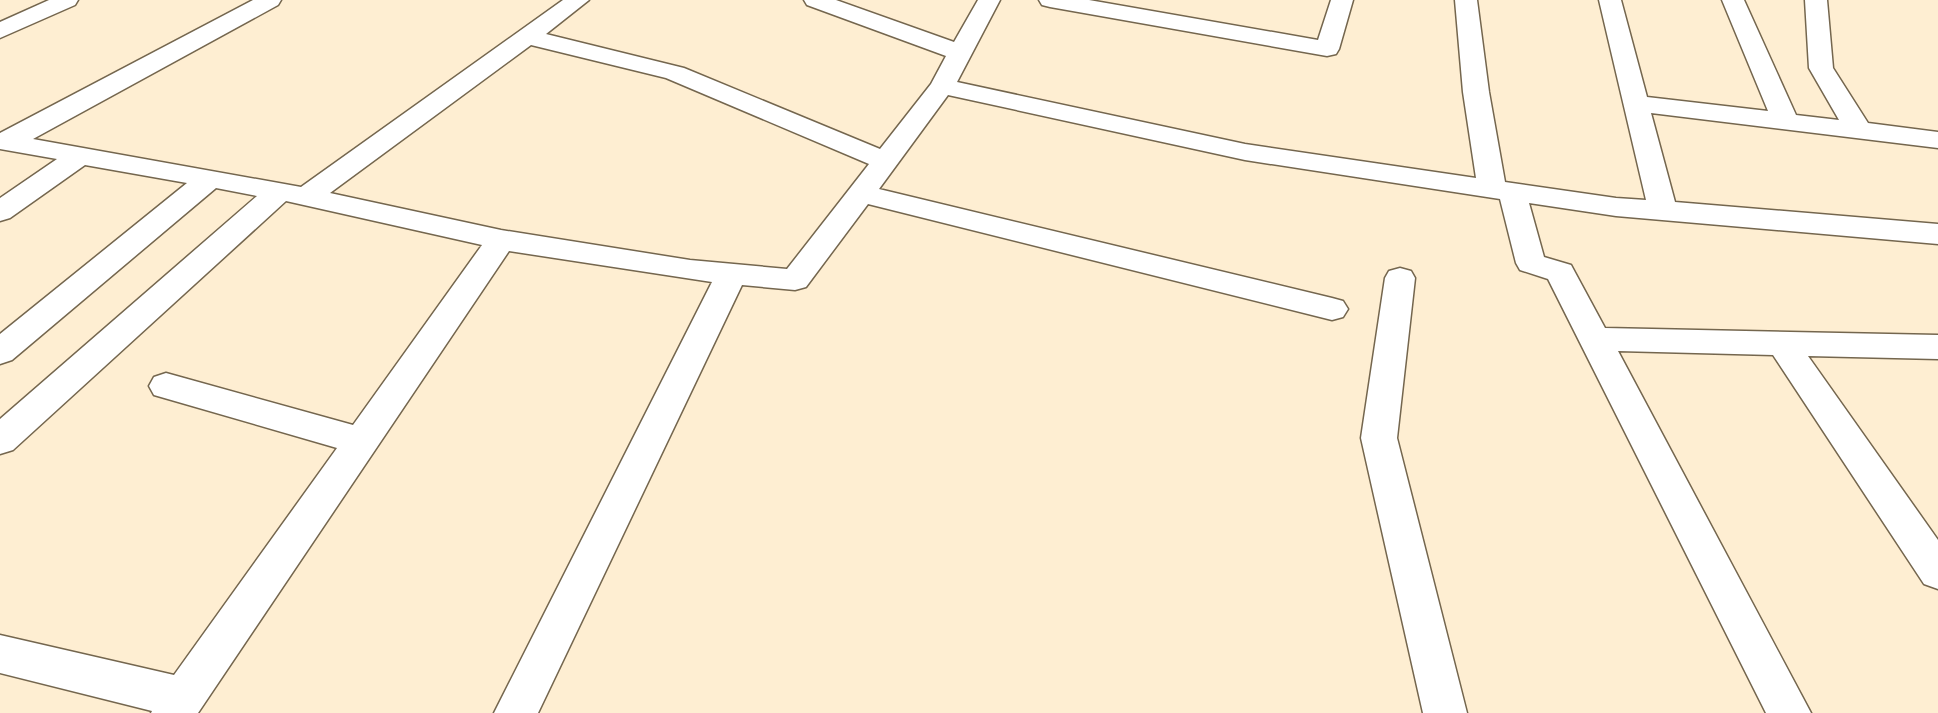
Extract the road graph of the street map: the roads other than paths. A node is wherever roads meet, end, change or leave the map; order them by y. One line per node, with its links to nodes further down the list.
1 (67, 0): 12 (street)
2 (270, 0): 20 (street)
3 (578, 0): 13 (street)
4 (815, 0): 14 (street)
5 (989, 0): 14 (street)
6 (1342, 0): 11 (street)
7 (1466, 0): 24 (street)
8 (1610, 0): 16 (street)
9 (1734, 0): 17 (street)
10 (1816, 0): 18 (street)
11 (1060, 1)
12 (0, 31)
13 (528, 37): 22 (street); 26 (street)
14 (961, 53): 15 (street)
15 (942, 86): 22 (street); 24 (street)
16 (1636, 103): 17 (street); 27 (street)
17 (1786, 122): 18 (street)
18 (1859, 131): 19 (street)
19 (1938, 140)
20 (3, 142): 21 (street)
21 (81, 155): 23 (street); 28 (street)
22 (886, 161): 25 (street)
23 (211, 178): 26 (street); 37 (street)
24 (1502, 190): 27 (street); 34 (street)
25 (861, 193): 31 (street); 33 (street)
26 (293, 194): 30 (street); 39 (street)
27 (1663, 210): 29 (street)
28 (0, 212)
29 (1938, 234)
30 (501, 240): 31 (street); 40 (street)
31 (732, 274): 44 (street)
32 (1400, 278): 45 (street)
33 (1332, 309)
34 (1595, 339): 35 (street); 46 (street)
35 (1782, 343): 36 (street); 41 (street)
36 (1938, 347)
37 (0, 352)
38 (166, 386): 40 (street)
39 (0, 440)
40 (363, 442): 43 (street)
41 (1938, 572)
42 (0, 654): 43 (street)
43 (178, 706)
44 (516, 713)
45 (1445, 713)
46 (1789, 713)

